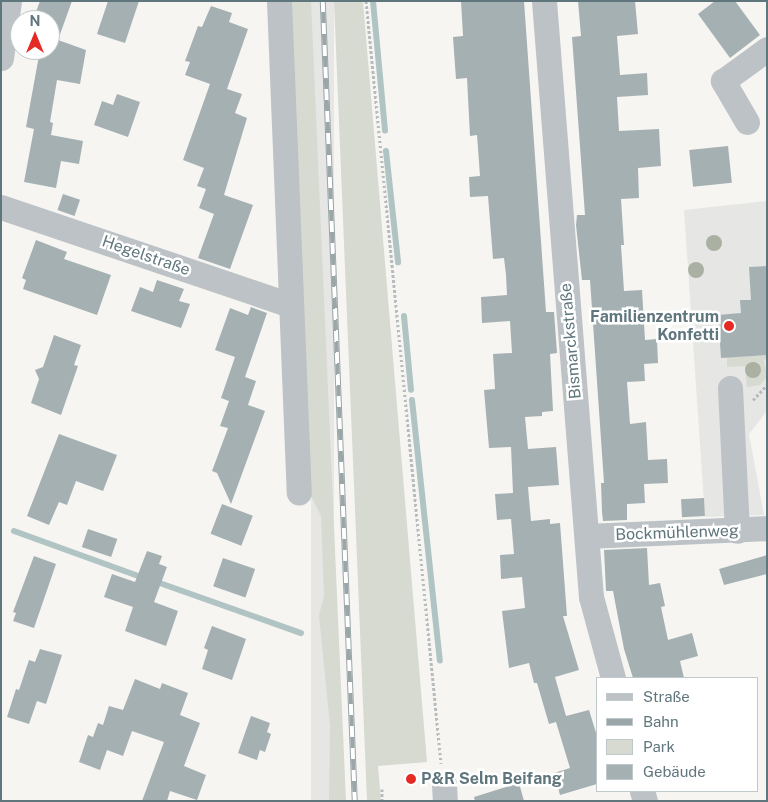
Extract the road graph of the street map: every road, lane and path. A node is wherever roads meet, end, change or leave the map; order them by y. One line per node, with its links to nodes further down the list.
1 (9, 1): 6 (street)
2 (279, 1): 9 (street)
3 (366, 1): 17 (path)
4 (544, 1): 14 (street, Bismarckstraße)
5 (767, 49): 7 (street)
6 (1, 58)
7 (747, 122)
8 (1, 207): 9 (street, Hegelstraße)
9 (290, 305): 11 (street)
10 (730, 388): 13 (street)
11 (299, 492)
12 (767, 528): 13 (street, Bockmühlenweg)
13 (738, 531): 14 (street, Bockmühlenweg)
14 (587, 536): 15 (street, Bismarckstraße)
15 (613, 677)
16 (382, 789): 18 (path)
17 (444, 792)
18 (382, 801)

